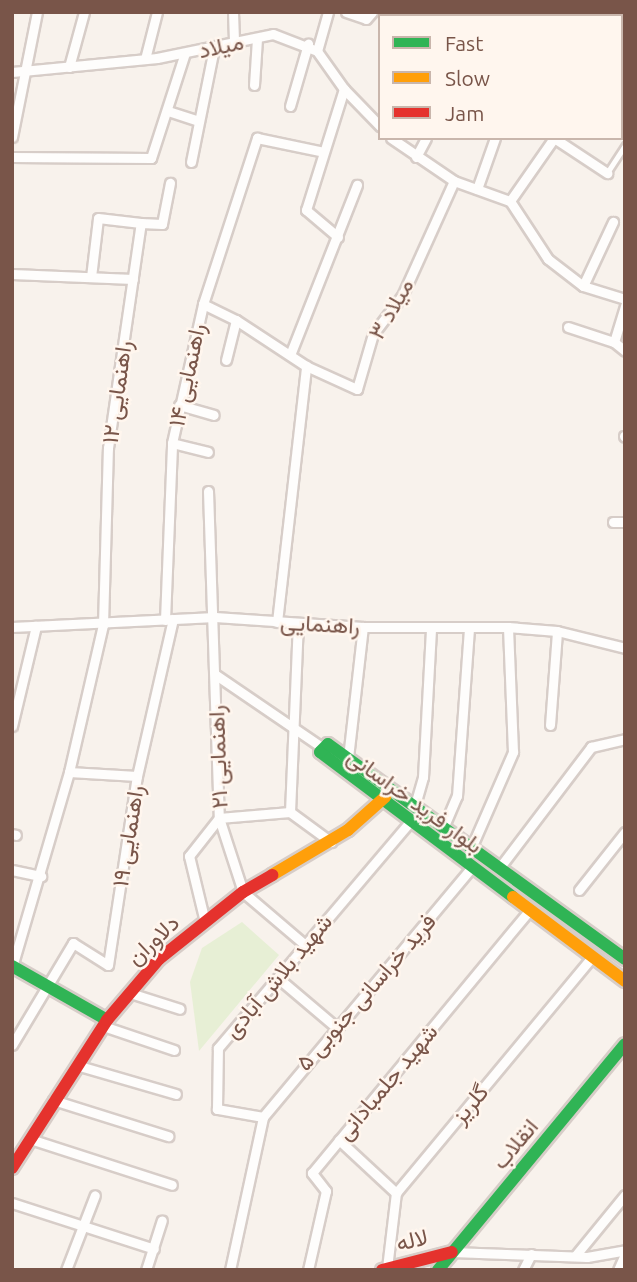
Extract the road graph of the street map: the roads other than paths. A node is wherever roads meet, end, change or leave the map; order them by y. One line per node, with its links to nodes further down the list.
1 (37, 12): 17 (street)
2 (84, 12): 15 (street)
3 (157, 12): 14 (street)
4 (233, 12): 9 (street)
5 (328, 12): 12 (street)
6 (346, 12): 7 (street)
7 (372, 12)
8 (257, 38): 9 (street, میلاد); 10 (street, میلاد); 18 (street)
9 (234, 43): 11 (street, میلاد)
10 (308, 44): 12 (street, میلاد); 20 (street)
11 (214, 48): 13 (street, میلاد); 22 (street)
12 (317, 51): 19 (street, میلاد)
13 (185, 54): 14 (street, میلاد); 21 (street)
14 (145, 59): 15 (street, میلاد)
15 (69, 67): 17 (street, میلاد)
16 (12, 72): 17 (street, میلاد)
17 (24, 74): 24 (street)
18 (254, 85)
19 (344, 89): 23 (street, میلاد); 31 (street)
20 (290, 106)
21 (168, 111): 22 (street); 32 (street)
22 (198, 121): 34 (street)
23 (378, 124)
24 (12, 137)
25 (394, 140): 33 (street)
26 (425, 140): 33 (street)
27 (494, 140): 39 (street)
28 (553, 140): 40 (street)
29 (557, 140): 35 (street)
30 (625, 145): 35 (lane)
31 (324, 152): 43 (street); 49 (street, راهنمایی ۱۴)
32 (12, 157)
33 (416, 157): 36 (street)
34 (191, 162)
35 (607, 173)
36 (454, 181): 39 (street); 57 (street, میلاد ۳)
37 (170, 183): 42 (street)
38 (357, 185): 43 (street)
39 (477, 189): 40 (street)
40 (510, 201): 47 (street)
41 (613, 222): 47 (street)
42 (141, 223): 45 (street); 46 (street, راهنمایی ۱۲)
43 (338, 237): 55 (street)
44 (12, 274): 45 (street)
45 (91, 277): 46 (street)
46 (133, 279): 69 (street, راهنمایی ۱۲)
47 (583, 286): 48 (street)
48 (625, 299)
49 (203, 304): 51 (street); 58 (street, راهنمایی ۱۴)
50 (625, 305): 53 (street)
51 (236, 320): 55 (street); 56 (street)
52 (568, 327): 53 (street)
53 (614, 342): 54 (street)
54 (625, 351)
55 (290, 355): 57 (street)
56 (226, 360)
57 (306, 366): 67 (street)
58 (179, 405): 59 (street); 60 (street, راهنمایی ۱۴)
59 (214, 415)
60 (172, 443): 61 (street); 66 (street, راهنمایی ۱۴)
61 (208, 452)
62 (208, 491): 65 (street, راهنمایی ۲۱)
63 (613, 522): 64 (street)
64 (625, 522)
65 (215, 617): 66 (street, راهنمایی); 67 (street, راهنمایی); 78 (street, راهنمایی ۲۱)
66 (169, 620): 69 (street, راهنمایی); 86 (street, راهنمایی ۱۹)
67 (277, 622): 68 (street, راهنمایی)
68 (298, 623): 73 (street, راهنمایی); 81 (street)
69 (103, 625): 70 (street, راهنمایی); 85 (street, راهنمایی ۱۲)
70 (36, 626): 72 (street, راهنمایی); 80 (street)
71 (432, 626): 73 (street, راهنمایی); 75 (street, راهنمایی); 89 (street)
72 (12, 627)
73 (363, 627): 84 (street)
74 (508, 627): 75 (street, راهنمایی); 76 (street, راهنمایی); 96 (street)
75 (469, 628): 93 (street)
76 (557, 631): 77 (street, راهنمایی); 79 (street)
77 (625, 648)
78 (216, 675): 81 (street); 91 (street, راهنمایی ۲۱)
79 (550, 725)
80 (12, 726)
81 (295, 728): 83 (street); 90 (street)
82 (625, 739): 97 (street)
83 (323, 748): 84 (street, بلوار فرید خراسانی); 88 (street, بلوار فرید خراسانی)
84 (348, 758): 87 (street, بلوار فرید خراسانی)
85 (69, 772): 86 (street); 100 (street, راهنمایی ۱۲)
86 (137, 776): 111 (street, راهنمایی ۱۹)
87 (393, 789): 88 (street, دلاوران); 89 (street, بلوار فرید خراسانی)
88 (381, 802): 92 (street, بلوار فرید خراسانی); 95 (street, دلاوران)
89 (415, 805): 93 (street, بلوار فرید خراسانی)
90 (290, 811): 91 (street); 95 (street)
91 (219, 818): 102 (street, راهنمایی ۲۱); 104 (street)
92 (409, 823): 98 (street, بلوار فرید خراسانی); 105 (street, شهید بلاش آبادی)
93 (444, 826): 96 (street, بلوار فرید خراسانی)
94 (625, 832): 101 (street)
95 (331, 842): 102 (street, دلاوران)
96 (472, 846): 97 (street, بلوار فرید خراسانی)
97 (500, 867): 107 (street, بلوار فرید خراسانی)
98 (471, 868): 103 (street, بلوار فرید خراسانی); 115 (street, فرید خراسانی جنوبی ۵)
99 (12, 870): 100 (street)
100 (41, 876): 108 (street, راهنمایی ۱۲)
101 (579, 890)
102 (243, 892): 104 (street, دلاوران); 105 (street)
103 (528, 911): 106 (street, بلوار فرید خراسانی); 125 (street, شهید جلمبادانی)
104 (205, 922): 112 (street, دلاوران)
105 (304, 944): 109 (street, شهید بلاش آبادی)
106 (592, 957): 110 (street, بلوار فرید خراسانی); 128 (street, گلریز)
107 (625, 959)
108 (12, 966): 111 (street)
109 (278, 978): 115 (street); 122 (street, شهید بلاش آبادی)
110 (625, 981)
111 (47, 985): 114 (street); 116 (street)
112 (130, 993): 113 (street); 114 (street, دلاوران)
113 (180, 1009)
114 (105, 1023): 118 (street); 119 (street, دلاوران)
115 (337, 1028): 122 (street, فرید خراسانی جنوبی ۵)
116 (12, 1045)
117 (625, 1045): 135 (street, انقلاب)
118 (174, 1050)
119 (76, 1065): 120 (street); 121 (street, دلاوران)
120 (176, 1094)
121 (53, 1100): 123 (street); 124 (street, دلاوران)
122 (263, 1117): 142 (street)
123 (168, 1136)
124 (30, 1139): 126 (street, دلاوران); 127 (street)
125 (339, 1140): 128 (street); 143 (street, شهید جلمبادانی)
126 (12, 1168)
127 (172, 1185)
128 (396, 1193): 139 (street)
129 (95, 1195): 133 (street)
130 (625, 1195): 138 (street)
131 (12, 1203): 133 (street)
132 (162, 1220): 134 (street)
133 (83, 1226): 134 (street); 140 (street)
134 (154, 1249): 141 (street)
135 (452, 1252): 137 (street); 139 (street, لاله); 144 (street, انقلاب)
136 (625, 1252): 138 (street); 146 (street)
137 (531, 1254): 138 (street); 145 (street)
138 (575, 1256)
139 (384, 1269)
140 (66, 1270)
141 (146, 1270)
142 (230, 1270)
143 (308, 1270)
144 (438, 1270)
145 (523, 1270)
146 (618, 1270)

